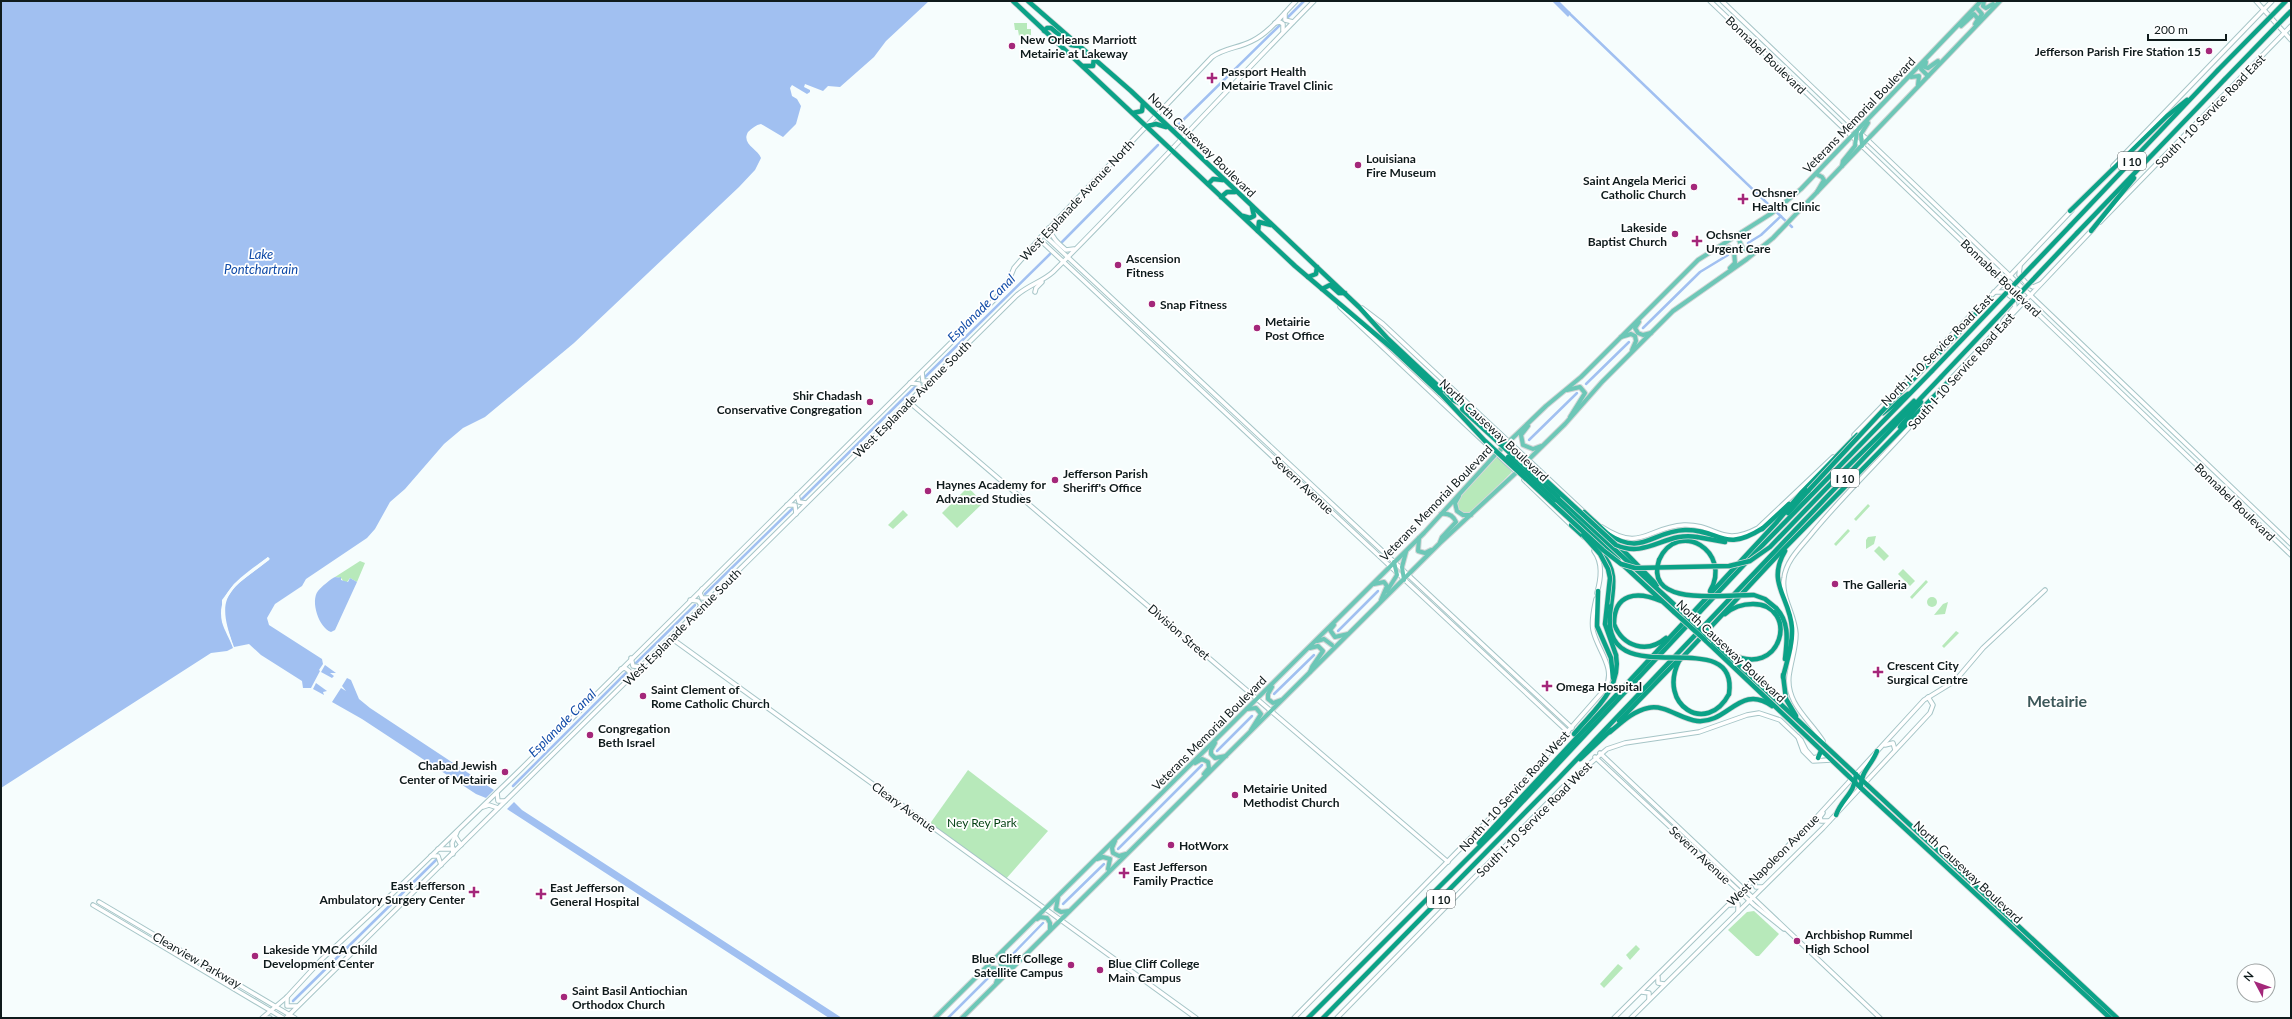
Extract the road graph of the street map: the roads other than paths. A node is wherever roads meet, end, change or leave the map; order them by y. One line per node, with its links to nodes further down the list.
1 (1013, 1): 22 (highway, North Causeway Boulevard)
2 (1028, 1): 27 (highway, North Causeway Boulevard)
3 (1296, 1): 16 (street, West Esplanade Avenue North)
4 (1314, 1): 18 (street, West Esplanade Avenue South)
5 (1710, 1): 38 (street, Bonnabel Boulevard)
6 (1722, 1): 40 (street, Bonnabel Boulevard)
7 (1983, 1): 8 (main road); 13 (main road, Veterans Memorial Boulevard)
8 (1996, 1)
9 (2000, 1): 25 (main road, Veterans Memorial Boulevard)
10 (2256, 1): 14 (street)
11 (2272, 1): 14 (street, North I-10 Service Road East)
12 (2286, 1): 36 (highway, I 10, bridge)
13 (1976, 7): 17 (main road); 21 (main road, Veterans Memorial Boulevard)
14 (2264, 9): 24 (street); 66 (street, North I-10 Service Road East)
15 (2291, 11): 55 (highway, I 10, bridge)
16 (1285, 12): 18 (street); 19 (street, West Esplanade Avenue North)
17 (1978, 20): 21 (main road); 25 (main road)
18 (1293, 22): 23 (street, West Esplanade Avenue South)
19 (1274, 23): 23 (street); 42 (street, West Esplanade Avenue North)
20 (2291, 26): 24 (street, South I-10 Service Road East)
21 (1955, 29): 28 (main road, Veterans Memorial Boulevard)
22 (1044, 31): 27 (highway); 32 (highway, North Causeway Boulevard)
23 (1282, 32): 50 (street, West Esplanade Avenue South)
24 (2284, 33): 26 (street); 72 (street, South I-10 Service Road East)
25 (1964, 39): 30 (main road, Veterans Memorial Boulevard)
26 (2291, 40)
27 (1079, 47): 29 (highway, North Causeway Boulevard)
28 (1932, 53): 31 (main road); 34 (main road, Veterans Memorial Boulevard)
29 (1094, 58): 32 (highway); 37 (highway, North Causeway Boulevard)
30 (1944, 60): 31 (main road); 33 (main road, Veterans Memorial Boulevard)
31 (1927, 62): 33 (main road)
32 (1082, 66): 41 (highway, North Causeway Boulevard)
33 (1928, 76): 35 (main road, Veterans Memorial Boulevard)
34 (1908, 78): 35 (main road); 39 (main road, Veterans Memorial Boulevard)
35 (1917, 87): 48 (main road, Veterans Memorial Boulevard)
36 (2194, 96): 66 (highway); 109 (highway, I 10, bridge)
37 (1143, 102): 41 (highway); 42 (highway, North Causeway Boulevard)
38 (1816, 102): 40 (street); 49 (street, Bonnabel Boulevard)
39 (1877, 110): 44 (main road); 46 (main road, Veterans Memorial Boulevard)
40 (1837, 112): 46 (street, Bonnabel Boulevard)
41 (1133, 113): 43 (highway, North Causeway Boulevard)
42 (1156, 116): 43 (street, West Esplanade Avenue North); 45 (highway, North Causeway Boulevard)
43 (1147, 126): 45 (highway); 54 (highway, North Causeway Boulevard); 70 (street, West Esplanade Avenue North)
44 (1866, 126): 47 (main road); 48 (main road)
45 (1168, 128): 50 (highway, North Causeway Boulevard)
46 (1857, 131): 47 (street, Bonnabel Boulevard); 49 (main road, Veterans Memorial Boulevard); 52 (main road)
47 (1861, 134): 51 (street, Bonnabel Boulevard); 53 (main road)
48 (1873, 134): 51 (main road, Veterans Memorial Boulevard)
49 (1852, 136): 52 (street, Bonnabel Boulevard); 59 (main road, Veterans Memorial Boulevard)
50 (1180, 140): 54 (street, West Esplanade Avenue South); 60 (highway, North Causeway Boulevard)
51 (1867, 140): 53 (main road, Veterans Memorial Boulevard); 57 (street, Bonnabel Boulevard)
52 (1856, 141): 53 (street, Bonnabel Boulevard); 58 (main road)
53 (1862, 146): 56 (street, Bonnabel Boulevard); 58 (main road, Veterans Memorial Boulevard)
54 (1172, 149): 61 (highway, North Causeway Boulevard); 76 (street, West Esplanade Avenue South)
55 (2156, 151): 72 (highway); 104 (highway, I 10, bridge)
56 (1875, 158): 57 (street); 86 (street, Bonnabel Boulevard)
57 (1891, 162): 82 (street, Bonnabel Boulevard)
58 (1842, 166): 62 (main road, Veterans Memorial Boulevard)
59 (1816, 174): 62 (main road); 68 (main road, Veterans Memorial Boulevard)
60 (1223, 180): 61 (highway); 63 (highway, North Causeway Boulevard)
61 (1208, 184): 64 (highway, North Causeway Boulevard)
62 (1817, 192): 75 (main road, Veterans Memorial Boulevard)
63 (1237, 193): 64 (highway); 65 (highway, North Causeway Boulevard)
64 (1222, 197): 67 (highway, North Causeway Boulevard)
65 (1252, 206): 67 (highway); 69 (highway, North Causeway Boulevard)
66 (2070, 212): 80 (street, North I-10 Service Road East)
67 (1242, 216): 71 (highway, North Causeway Boulevard)
68 (1758, 222): 75 (main road); 77 (main road, Veterans Memorial Boulevard)
69 (1273, 226): 71 (highway); 81 (highway, North Causeway Boulevard)
70 (1049, 228): 73 (street, West Esplanade Avenue North); 76 (street)
71 (1258, 231): 83 (highway, North Causeway Boulevard)
72 (2091, 231): 87 (street, South I-10 Service Road East)
73 (1043, 234): 74 (street, West Esplanade Avenue North); 78 (street, Severn Avenue)
74 (1039, 239): 79 (street, Severn Avenue); 102 (street, West Esplanade Avenue North)
75 (1766, 244): 84 (main road, Veterans Memorial Boulevard)
76 (1076, 249): 78 (street, West Esplanade Avenue South)
77 (1706, 253): 84 (main road); 97 (main road, Veterans Memorial Boulevard)
78 (1068, 258): 79 (street, West Esplanade Avenue South); 150 (street, Severn Avenue)
79 (1063, 262): 85 (street, West Esplanade Avenue South); 151 (street, Severn Avenue)
80 (2021, 263): 82 (street, North I-10 Service Road East); 87 (street)
81 (1317, 267): 83 (highway); 91 (highway, North Causeway Boulevard)
82 (2010, 275): 86 (street, North I-10 Service Road East); 92 (street, Bonnabel Boulevard)
83 (1308, 277): 88 (highway, North Causeway Boulevard)
84 (1718, 278): 98 (main road, Veterans Memorial Boulevard)
85 (1044, 280): 89 (street); 105 (street, West Esplanade Avenue South)
86 (2004, 282): 90 (street, North I-10 Service Road East); 94 (street, Bonnabel Boulevard)
87 (2042, 283): 92 (street, South I-10 Service Road East)
88 (1322, 289): 91 (highway); 95 (highway, North Causeway Boulevard)
89 (1035, 292)
90 (1994, 292): 93 (street, North I-10 Service Road East); 99 (street)
91 (1345, 293): 96 (highway, North Causeway Boulevard)
92 (2030, 295): 94 (street, South I-10 Service Road East); 147 (street, Bonnabel Boulevard)
93 (1990, 297): 140 (street, North I-10 Service Road East); 148 (highway, bridge)
94 (2024, 301): 99 (street, South I-10 Service Road East); 149 (street, Bonnabel Boulevard)
95 (1336, 302): 103 (highway, North Causeway Boulevard); 115 (street, North Causeway Boulevard)
96 (1359, 307): 103 (highway, North Causeway Boulevard); 112 (street, North Causeway Boulevard)
97 (1643, 314): 98 (main road); 100 (main road, Veterans Memorial Boulevard)
98 (1651, 333): 101 (main road, Veterans Memorial Boulevard)
99 (1994, 333): 106 (street, South I-10 Service Road East)
100 (1619, 338): 101 (main road); 108 (main road, Veterans Memorial Boulevard)
101 (1629, 355): 118 (main road, Veterans Memorial Boulevard)
102 (922, 371): 105 (street); 107 (street, West Esplanade Avenue North)
103 (1424, 375): 111 (highway, North Causeway Boulevard); 113 (highway, North Causeway Boulevard)
104 (1941, 377): 123 (highway); 137 (highway, bridge); 216 (highway, I 10)
105 (931, 380): 110 (street, West Esplanade Avenue South)
106 (1948, 382): 123 (highway); 202 (street, South I-10 Service Road East)
107 (910, 383): 110 (street); 128 (street, West Esplanade Avenue North)
108 (1564, 391): 116 (main road, Veterans Memorial Boulevard); 118 (main road)
109 (1913, 392): 127 (highway); 148 (highway, I 10)
110 (918, 393): 114 (street, West Esplanade Avenue South)
111 (1441, 394): 129 (highway, North Causeway Boulevard, bridge); 137 (highway, bridge)
112 (1458, 395): 115 (street); 117 (street, North Causeway Boulevard)
113 (1453, 400): 129 (highway, North Causeway Boulevard, bridge); 140 (highway, bridge)
114 (909, 402): 131 (street, West Esplanade Avenue South); 189 (street, Division Street)
115 (1442, 402): 119 (street, North Causeway Boulevard)
116 (1538, 413): 120 (main road); 121 (main road, Veterans Memorial Boulevard)
117 (1478, 414): 119 (street); 121 (street, North Causeway Boulevard)
118 (1569, 420): 120 (main road, Veterans Memorial Boulevard)
119 (1466, 426): 122 (street, North Causeway Boulevard)
120 (1548, 441): 124 (main road, Veterans Memorial Boulevard)
121 (1509, 442): 122 (main road, Veterans Memorial Boulevard); 124 (street, North Causeway Boulevard)
122 (1496, 454): 125 (street, North Causeway Boulevard); 126 (main road, Veterans Memorial Boulevard)
123 (1872, 459): 145 (highway)
124 (1529, 460): 125 (main road, Veterans Memorial Boulevard); 133 (street, North Causeway Boulevard)
125 (1516, 473): 130 (street, North Causeway Boulevard); 136 (main road, Veterans Memorial Boulevard)
126 (1471, 480): 134 (main road, Veterans Memorial Boulevard); 136 (main road)
127 (1802, 492): 140 (highway); 162 (highway)
128 (798, 494): 131 (street); 132 (street, West Esplanade Avenue North)
129 (1557, 499): 141 (highway, North Causeway Boulevard); 154 (highway, North Causeway Boulevard)
130 (1546, 500): 139 (street, North Causeway Boulevard); 141 (highway)
131 (808, 503): 135 (street, West Esplanade Avenue South)
132 (787, 505): 135 (street); 157 (street, West Esplanade Avenue North)
133 (1584, 512): 138 (highway)
134 (1440, 514): 143 (main road, Veterans Memorial Boulevard); 146 (main road)
135 (795, 515): 163 (street, West Esplanade Avenue South)
136 (1472, 515): 146 (main road, Veterans Memorial Boulevard)
137 (1569, 518): 186 (highway, bridge)
138 (1594, 521): 140 (street, North I-10 Service Road East); 142 (highway)
139 (1571, 525): 160 (street, North I-10 Service Road West); 176 (highway, bridge)
140 (1763, 526): 142 (highway)
141 (1590, 533): 154 (highway, North Causeway Boulevard)
142 (1608, 534): 154 (highway)
143 (1420, 536): 144 (main road, Veterans Memorial Boulevard); 146 (main road)
144 (1415, 541): 150 (main road, Veterans Memorial Boulevard); 152 (main road)
145 (1792, 541): 169 (highway); 183 (highway)
146 (1439, 544): 155 (main road, Veterans Memorial Boulevard)
147 (2291, 544)
148 (1761, 547): 247 (highway, I 10)
149 (2291, 555)
150 (1394, 562): 151 (main road, Veterans Memorial Boulevard); 152 (street, Severn Avenue); 153 (main road)
151 (1390, 566): 153 (street, Severn Avenue); 158 (main road, Veterans Memorial Boulevard)
152 (1402, 569): 155 (street, Severn Avenue); 156 (main road)
153 (1396, 572): 156 (street, Severn Avenue); 161 (main road)
154 (1640, 573): 165 (highway, North Causeway Boulevard); 175 (highway, North Causeway Boulevard, bridge)
155 (1409, 575): 156 (main road, Veterans Memorial Boulevard); 193 (street, Severn Avenue)
156 (1404, 580): 166 (main road, Veterans Memorial Boulevard); 194 (street, Severn Avenue)
157 (702, 588): 163 (street); 164 (street, West Esplanade Avenue North)
158 (1368, 588): 161 (main road); 168 (main road, Veterans Memorial Boulevard)
159 (2045, 590): 188 (street)
160 (1598, 591): 186 (highway); 196 (street, North I-10 Service Road West)
161 (1383, 596): 166 (main road)
162 (1708, 596): 171 (highway); 183 (highway, bridge)
163 (711, 598): 167 (street, West Esplanade Avenue South)
164 (690, 600): 167 (street); 178 (street, West Esplanade Avenue North)
165 (1664, 603): 171 (highway); 184 (highway, North Causeway Boulevard, bridge)
166 (1378, 605): 170 (main road, Veterans Memorial Boulevard)
167 (699, 610): 172 (street, West Esplanade Avenue South)
168 (1343, 613): 170 (main road); 173 (main road, Veterans Memorial Boulevard)
169 (1714, 623): 175 (highway); 176 (highway)
170 (1357, 626): 181 (main road, Veterans Memorial Boulevard)
171 (1678, 627): 232 (highway)
172 (671, 638): 179 (street, West Esplanade Avenue South); 257 (street, Cleary Avenue)
173 (1313, 642): 174 (main road); 177 (main road, Veterans Memorial Boulevard)
174 (1332, 645)
175 (1723, 650): 184 (highway, North Causeway Boulevard)
176 (1687, 651): 199 (highway)
177 (1303, 653): 181 (main road); 182 (main road, Veterans Memorial Boulevard)
178 (631, 658): 179 (street); 180 (street, West Esplanade Avenue North)
179 (642, 667): 185 (street, West Esplanade Avenue South)
180 (620, 669): 185 (street); 222 (street, West Esplanade Avenue North)
181 (1310, 672): 187 (main road, Veterans Memorial Boulevard)
182 (1281, 676): 187 (main road); 189 (main road, Veterans Memorial Boulevard)
183 (1783, 677): 195 (highway)
184 (1750, 679): 192 (highway, North Causeway Boulevard); 195 (highway, North Causeway Boulevard)
185 (629, 680): 226 (street, West Esplanade Avenue South)
186 (1612, 688): 232 (highway)
187 (1287, 695): 191 (main road, Veterans Memorial Boulevard)
188 (1928, 697): 205 (street); 206 (street, West Napoleon Avenue)
189 (1256, 699): 190 (main road, Veterans Memorial Boulevard); 191 (street, Division Street)
190 (1246, 709): 197 (main road); 200 (main road, Veterans Memorial Boulevard)
191 (1271, 712): 197 (main road, Veterans Memorial Boulevard); 243 (street, Division Street)
192 (1783, 715): 199 (highway); 203 (highway, North Causeway Boulevard)
193 (1561, 718): 194 (street); 196 (street, Severn Avenue)
194 (1557, 722): 198 (street, Severn Avenue)
195 (1801, 722): 202 (highway, North Causeway Boulevard)
196 (1572, 728): 198 (street, North I-10 Service Road West)
197 (1250, 732): 207 (main road, Veterans Memorial Boulevard)
198 (1568, 732): 243 (street, North I-10 Service Road West)
199 (1610, 732): 216 (highway)
200 (1220, 736): 207 (main road); 214 (main road, Veterans Memorial Boulevard)
201 (1798, 736): 208 (street, South I-10 Service Road West); 211 (street, South I-10 Service Road West); 212 (street, South I-10 Service Road West)
202 (1824, 744): 204 (highway, North Causeway Boulevard)
203 (1820, 750): 204 (highway); 209 (highway, North Causeway Boulevard); 211 (highway)
204 (1831, 750): 213 (highway, North Causeway Boulevard)
205 (1879, 750): 206 (street); 215 (street); 217 (highway)
206 (1895, 750): 219 (street, West Napoleon Avenue)
207 (1228, 754): 221 (main road, Veterans Memorial Boulevard)
208 (1600, 754): 210 (street, South I-10 Service Road West); 223 (street, Severn Avenue)
209 (1826, 755): 211 (street); 212 (highway, North Causeway Boulevard); 213 (highway)
210 (1595, 757): 225 (street, Severn Avenue); 286 (street, South I-10 Service Road West)
211 (1818, 758)
212 (1832, 760): 218 (highway, North Causeway Boulevard)
213 (1850, 768): 215 (highway, North Causeway Boulevard)
214 (1182, 772): 221 (main road); 234 (main road, Veterans Memorial Boulevard)
215 (1856, 774): 217 (highway, North Causeway Boulevard); 218 (highway)
216 (1558, 778): 285 (highway, I 10)
217 (1861, 779): 219 (highway, North Causeway Boulevard); 220 (highway)
218 (1854, 781): 220 (highway, North Causeway Boulevard); 224 (street, West Napoleon Avenue); 229 (highway)
219 (1866, 783): 220 (street, West Napoleon Avenue); 291 (highway, North Causeway Boulevard)
220 (1861, 788): 229 (street, West Napoleon Avenue); 290 (highway, North Causeway Boulevard)
221 (1192, 790): 240 (main road, Veterans Memorial Boulevard)
222 (498, 791): 226 (street); 227 (street, West Esplanade Avenue North)
223 (1644, 794): 225 (street); 249 (street, Severn Avenue)
224 (1837, 795): 230 (street); 246 (street, West Napoleon Avenue)
225 (1640, 799): 250 (street, Severn Avenue)
226 (508, 800): 228 (street, West Esplanade Avenue South)
227 (480, 808): 228 (street); 231 (street, West Esplanade Avenue North)
228 (498, 808): 235 (street, West Esplanade Avenue South)
229 (1836, 815): 230 (street, West Napoleon Avenue)
230 (1830, 821): 248 (street, West Napoleon Avenue)
231 (460, 828): 233 (street); 237 (street)
232 (1492, 829): 247 (highway)
233 (455, 836): 235 (street); 236 (street)
234 (1117, 837): 240 (main road); 242 (main road, Veterans Memorial Boulevard)
235 (461, 845): 238 (street, West Esplanade Avenue South)
236 (451, 848): 237 (street); 238 (street); 239 (street)
237 (436, 850): 241 (street)
238 (457, 850): 239 (street, West Esplanade Avenue South)
239 (453, 854): 244 (street, West Esplanade Avenue South)
240 (1127, 854): 245 (main road, Veterans Memorial Boulevard)
241 (430, 856): 244 (street); 271 (street)
242 (1093, 861): 245 (main road); 251 (main road, Veterans Memorial Boulevard)
243 (1448, 862): 283 (street, North I-10 Service Road West)
244 (441, 865): 274 (street, West Esplanade Avenue South)
245 (1106, 873): 258 (main road, Veterans Memorial Boulevard)
246 (1756, 876): 248 (street); 249 (street, West Napoleon Avenue)
247 (1449, 877): 284 (highway, I 10)
248 (1764, 887): 252 (street, West Napoleon Avenue)
249 (1744, 889): 250 (street, West Napoleon Avenue); 252 (street, Severn Avenue)
250 (1741, 892): 253 (street, Severn Avenue); 256 (street, West Napoleon Avenue)
251 (1059, 894): 257 (main road, Veterans Memorial Boulevard); 258 (main road)
252 (1754, 898): 253 (street, West Napoleon Avenue); 264 (street, Severn Avenue)
253 (1750, 901): 259 (street, West Napoleon Avenue); 264 (street, Severn Avenue)
254 (99, 902): 273 (street, Clearview Parkway)
255 (93, 905): 275 (street, Clearview Parkway)
256 (1728, 905): 259 (street); 267 (street, West Napoleon Avenue)
257 (1045, 909): 260 (street, Cleary Avenue); 261 (main road, Veterans Memorial Boulevard)
258 (1068, 911): 260 (main road, Veterans Memorial Boulevard)
259 (1738, 913): 268 (street, West Napoleon Avenue)
260 (1060, 920): 262 (main road, Veterans Memorial Boulevard); 282 (street, Cleary Avenue)
261 (1032, 922): 262 (main road); 263 (main road, Veterans Memorial Boulevard)
262 (1050, 930): 265 (main road, Veterans Memorial Boulevard)
263 (1005, 948): 265 (main road); 266 (main road, Veterans Memorial Boulevard)
264 (1807, 949): 289 (street, Severn Avenue)
265 (1015, 966): 269 (main road, Veterans Memorial Boulevard)
266 (981, 972): 269 (main road); 280 (main road, Veterans Memorial Boulevard)
267 (1658, 976): 268 (street); 270 (street, West Napoleon Avenue)
268 (1665, 984): 272 (street, West Napoleon Avenue)
269 (994, 987): 281 (main road, Veterans Memorial Boulevard)
270 (1640, 993): 272 (street); 287 (street, West Napoleon Avenue)
271 (287, 997): 273 (street); 274 (street)
272 (1647, 1001): 288 (street, West Napoleon Avenue)
273 (275, 1006): 275 (street); 276 (street, Clearview Parkway)
274 (298, 1006): 276 (street, West Esplanade Avenue South)
275 (270, 1011): 277 (street); 278 (street, Clearview Parkway)
276 (288, 1016): 279 (street, Clearview Parkway)
277 (262, 1018)
278 (283, 1018)
279 (295, 1018)
280 (935, 1018)
281 (962, 1018)
282 (1196, 1018)
283 (1294, 1018)
284 (1308, 1018)
285 (1323, 1018)
286 (1337, 1018)
287 (1614, 1018)
288 (1630, 1018)
289 (1880, 1018)
290 (2110, 1018)
291 (2117, 1018)

